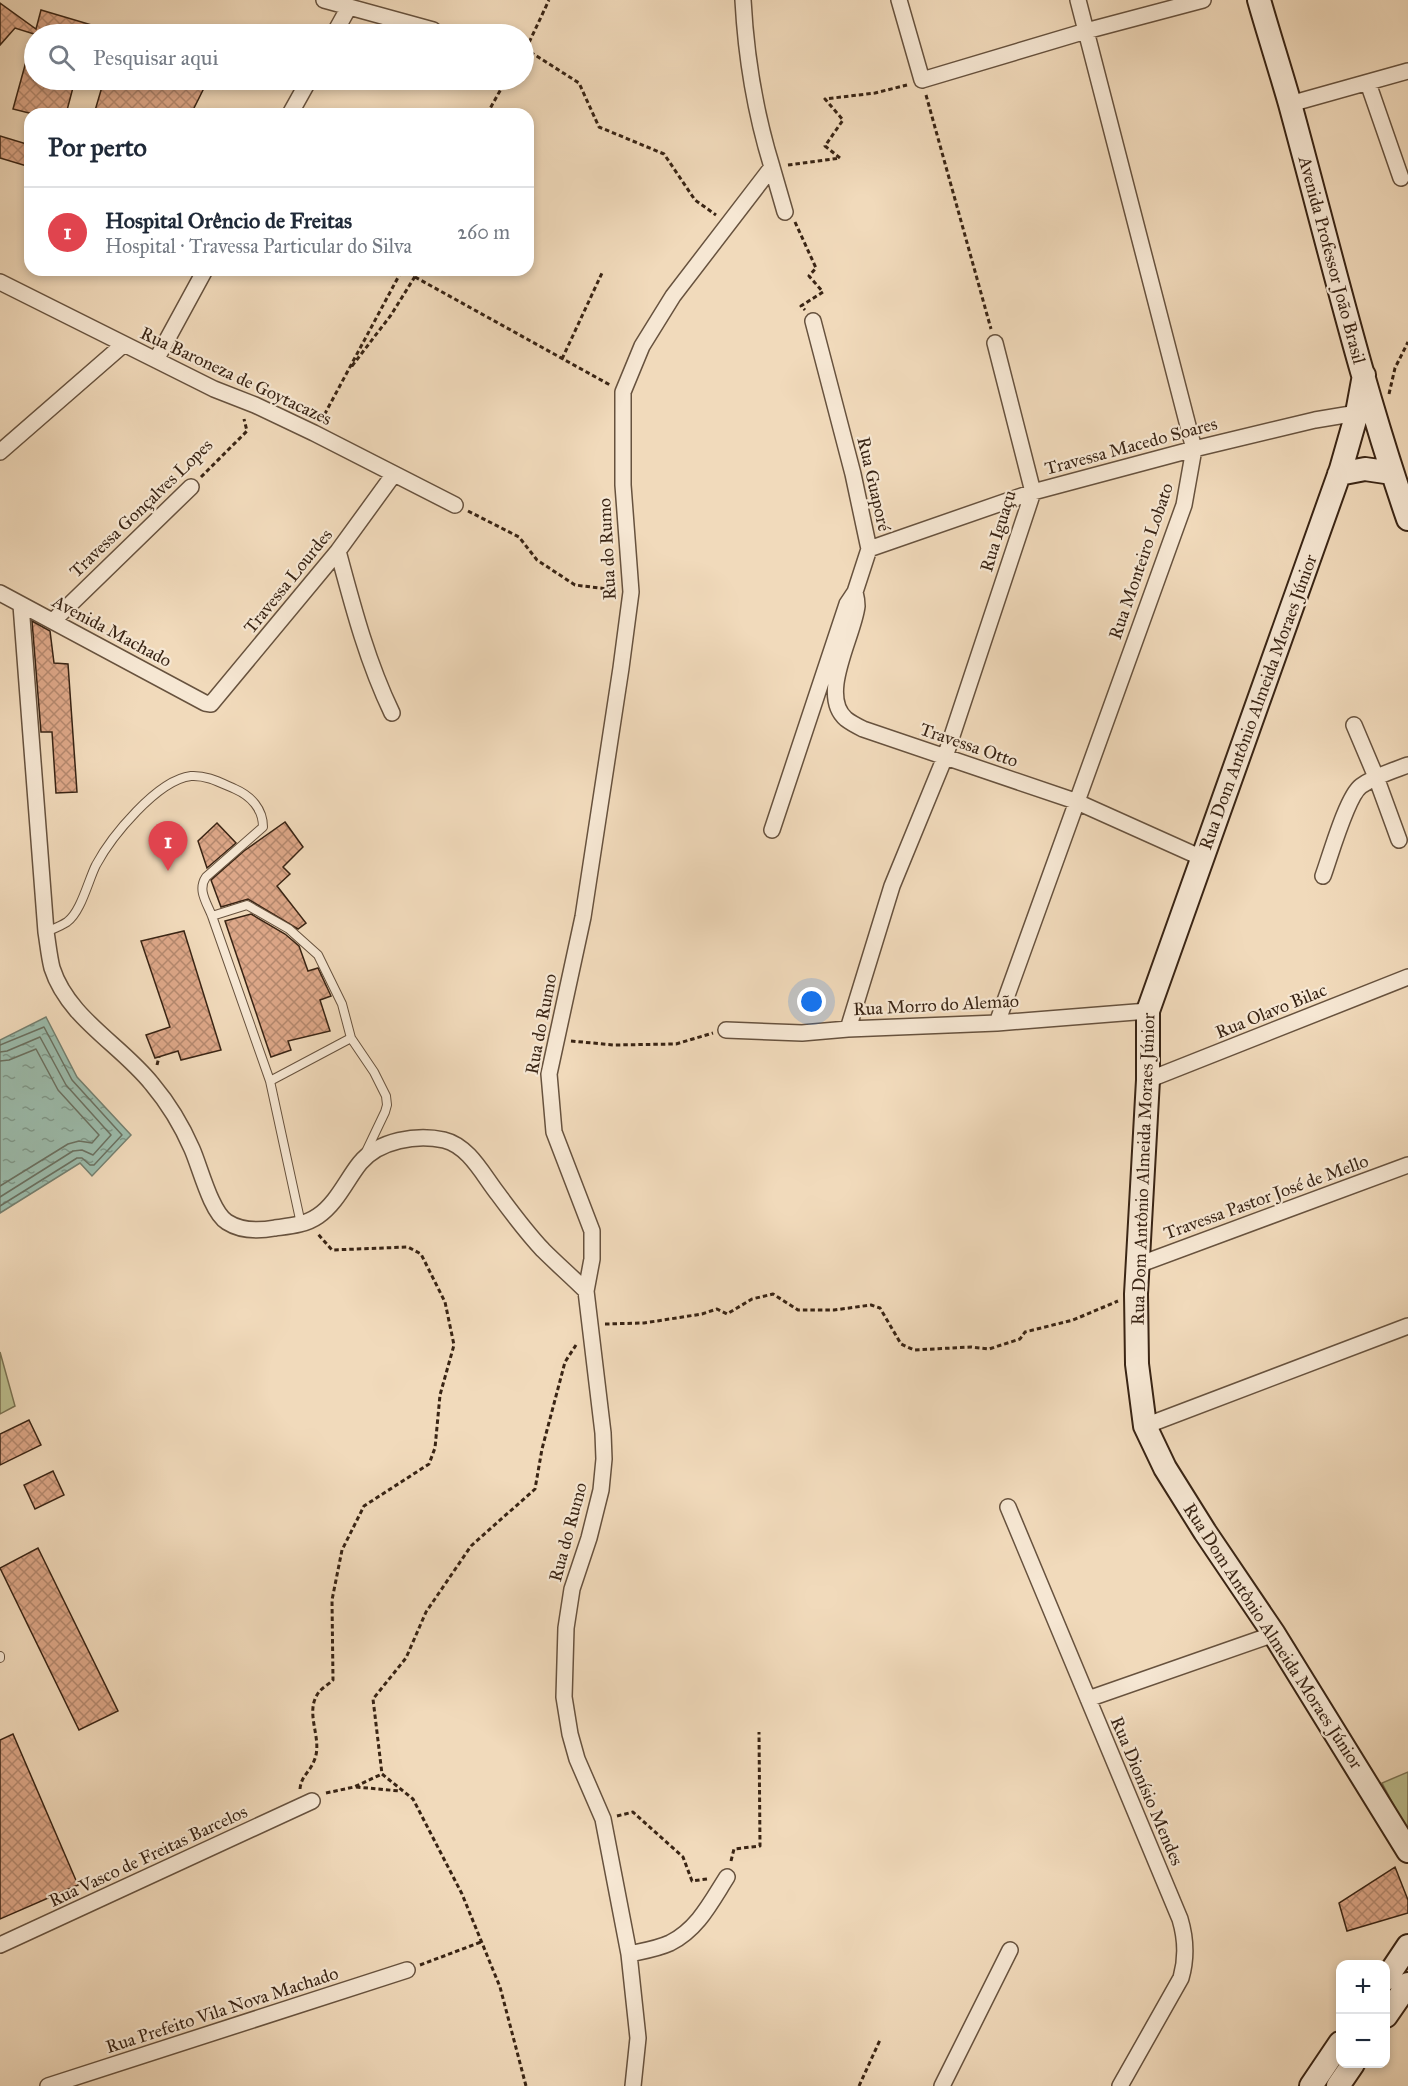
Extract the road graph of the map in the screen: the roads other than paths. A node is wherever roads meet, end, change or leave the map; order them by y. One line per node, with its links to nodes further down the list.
1 (324, 0): 7 (street)
2 (743, 0): 16 (street)
3 (899, 0): 10 (street)
4 (1078, 0): 10 (street, Rua Monteiro Lobato)
5 (1203, 0): 10 (street)
6 (1259, 0): 14 (main road, Avenida Professor João Brasil)
7 (349, 7): 8 (street); 9 (street)
8 (340, 24)
9 (411, 24)
10 (1086, 31): 27 (street, Rua Monteiro Lobato)
11 (1408, 71): 12 (street)
12 (1368, 83): 14 (street); 17 (street)
13 (303, 90): 15 (street)
14 (1290, 104): 25 (main road, Avenida Professor João Brasil)
15 (293, 108)
16 (771, 168): 18 (street); 67 (street, Rua do Rumo)
17 (1401, 178)
18 (785, 212)
19 (202, 276): 24 (street)
20 (0, 282): 23 (street, Rua Baroneza de Goytacazes)
21 (813, 321): 36 (street, Rua Guaporé)
22 (995, 343): 33 (street, Rua Iguaçu)
23 (124, 344): 24 (street, Rua Baroneza de Goytacazes); 28 (street)
24 (156, 360): 30 (street, Rua Baroneza de Goytacazes)
25 (1364, 375): 26 (main road, Rua Dom Antônio Almeida Moraes Júnior)
26 (1365, 412): 27 (street, Travessa Macedo Soares); 29 (main road); 31 (main road, Rua Dom Antônio Almeida Moraes Júnior)
27 (1194, 449): 33 (street, Travessa Macedo Soares); 48 (street, Rua Monteiro Lobato)
28 (0, 452)
29 (1392, 473): 31 (main road); 35 (main road)
30 (394, 474): 34 (street, Rua Baroneza de Goytacazes); 37 (street, Travessa Lourdes)
31 (1339, 474): 51 (main road, Rua Dom Antônio Almeida Moraes Júnior)
32 (191, 487): 41 (street, Travessa Gonçalves Lopes)
33 (1033, 492): 36 (street, Travessa Macedo Soares); 45 (street, Rua Iguaçu)
34 (455, 505)
35 (1408, 519)
36 (869, 549): 38 (street, Rua Guaporé)
37 (338, 551): 42 (street, Travessa Lourdes); 43 (street)
38 (855, 592): 45 (street, Travessa Otto); 49 (street, Rua Guaporé)
39 (0, 593): 40 (street, Avenida Machado)
40 (21, 605): 41 (street, Avenida Machado); 54 (street)
41 (53, 621): 42 (street, Avenida Machado)
42 (205, 703)
43 (392, 712)
44 (1354, 725): 47 (street)
45 (945, 757): 48 (street, Travessa Otto); 58 (street, Rua Iguaçu)
46 (1408, 765): 47 (street)
47 (1376, 777): 50 (street); 52 (street)
48 (1075, 801): 51 (street, Travessa Otto); 57 (street, Rua Monteiro Lobato)
49 (772, 830)
50 (1399, 840)
51 (1202, 858): 56 (main road, Rua Dom Antônio Almeida Moraes Júnior)
52 (1323, 876)
53 (212, 916): 54 (lane); 60 (lane); 62 (lane)
54 (46, 932): 65 (street)
55 (1408, 977): 61 (street, Rua Olavo Bilac)
56 (1148, 1011): 57 (street, Rua Morro do Alemão); 61 (main road, Rua Dom Antônio Almeida Moraes Júnior)
57 (997, 1023): 58 (street, Rua Morro do Alemão)
58 (848, 1029): 59 (street, Rua Morro do Alemão)
59 (726, 1030)
60 (351, 1038): 62 (lane); 63 (lane)
61 (1148, 1080): 66 (main road, Rua Dom Antônio Almeida Moraes Júnior)
62 (270, 1081): 65 (lane)
63 (362, 1161): 65 (street); 67 (street)
64 (1408, 1165): 66 (street, Travessa Pastor José de Mello)
65 (304, 1223)
66 (1137, 1265): 69 (main road, Rua Dom Antônio Almeida Moraes Júnior)
67 (586, 1291): 79 (street, Rua do Rumo)
68 (1408, 1326): 69 (street)
69 (1144, 1426): 71 (main road, Rua Dom Antônio Almeida Moraes Júnior)
70 (1008, 1507): 72 (street, Rua Dionísio Mendes)
71 (1274, 1634): 72 (street); 74 (main road, Rua Dom Antônio Almeida Moraes Júnior)
72 (1088, 1699): 89 (street, Rua Dionísio Mendes)
73 (305, 1805): 76 (street, Rua Vasco de Freitas Barcelos)
74 (1408, 1851)
75 (727, 1877): 79 (street)
76 (0, 1945)
77 (1408, 1946): 81 (main road)
78 (1010, 1950): 88 (street)
79 (629, 1954): 87 (street, Rua do Rumo)
80 (407, 1970): 86 (street, Rua Prefeito Vila Nova Machado)
81 (1390, 1972)
82 (1408, 1984): 83 (main road)
83 (1387, 2014)
84 (1336, 2050): 90 (main road)
85 (1350, 2068): 91 (main road)
86 (48, 2086)
87 (633, 2086)
88 (942, 2086)
89 (1120, 2086)
90 (1311, 2086)
91 (1338, 2086)

